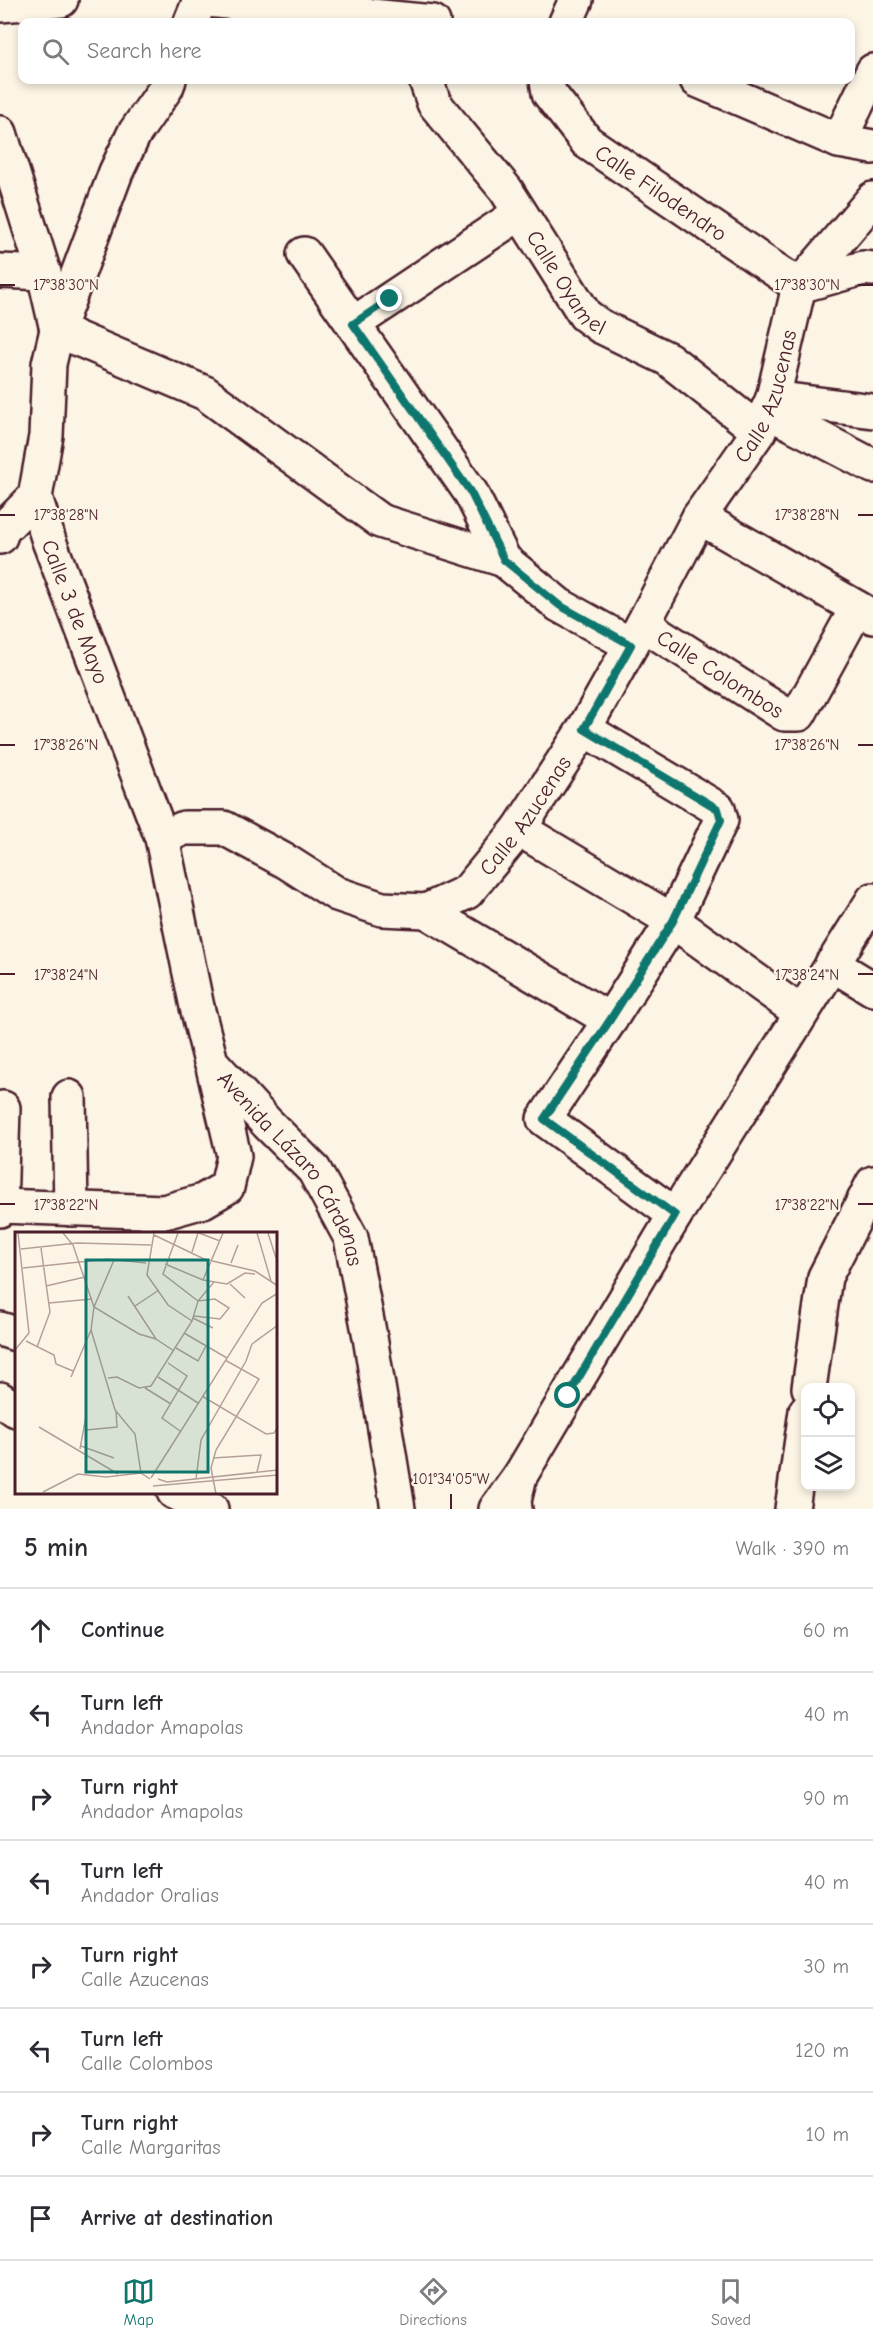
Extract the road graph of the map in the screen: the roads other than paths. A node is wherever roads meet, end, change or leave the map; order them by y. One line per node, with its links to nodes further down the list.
1 (61, 0): 5 (street)
2 (200, 0): 7 (street)
3 (207, 0): 6 (street)
4 (576, 0): 8 (street)
5 (0, 5)
6 (435, 15)
7 (193, 18)
8 (568, 18)
9 (873, 71): 15 (street)
10 (168, 84): 25 (street, Calle 3 de Mayo)
11 (427, 84): 18 (street, Calle Oyamel)
12 (548, 84): 23 (street, Calle Filodendro)
13 (706, 84): 15 (street)
14 (0, 133): 22 (street)
15 (838, 141): 16 (street)
16 (873, 147)
17 (873, 199): 23 (street, Calle Azucenas)
18 (520, 213): 24 (street); 27 (street, Calle Oyamel)
19 (304, 254): 24 (street, Calle Colombos)
20 (873, 269): 23 (street)
21 (0, 271): 22 (street)
22 (44, 273): 25 (street)
23 (799, 286): 27 (street, Calle Azucenas)
24 (353, 324): 32 (street, Calle Colombos)
25 (57, 330): 29 (street, Calle 3 de Mayo); 32 (street)
26 (873, 411): 27 (street)
27 (766, 413): 28 (street, Calle Oyamel); 30 (street, Calle Azucenas)
28 (873, 466)
29 (35, 497): 31 (street); 37 (street, Calle 3 de Mayo)
30 (699, 517): 33 (street); 34 (street, Calle Azucenas)
31 (0, 537)
32 (504, 560): 34 (street, Calle Colombos)
33 (865, 613): 34 (street, Calle Colombos)
34 (637, 635): 35 (street, Calle Azucenas)
35 (584, 729): 36 (street, Calle Azucenas); 40 (street)
36 (519, 829): 39 (street, Calle Azucenas); 40 (street)
37 (162, 838): 39 (street, Calle Azucenas); 45 (street, Avenida Lázaro Cárdenas)
38 (873, 900): 41 (street)
39 (426, 911): 44 (street)
40 (673, 921): 43 (street); 44 (street)
41 (832, 964): 42 (street); 43 (street)
42 (873, 989)
43 (801, 1013): 51 (street)
44 (610, 1020): 51 (street)
45 (211, 1062): 50 (street); 61 (street, Avenida Lázaro Cárdenas)
46 (69, 1096): 50 (street)
47 (3, 1108): 49 (street)
48 (873, 1184): 54 (street)
49 (1, 1208): 50 (street)
50 (71, 1209)
51 (675, 1215): 58 (street)
52 (0, 1329): 53 (street)
53 (15, 1334)
54 (810, 1383)
55 (0, 1399): 56 (street)
56 (15, 1409)
57 (802, 1437): 64 (street)
58 (520, 1476): 62 (street); 63 (street)
59 (178, 1494): 60 (street)
60 (211, 1509)
61 (398, 1509)
62 (496, 1509)
63 (515, 1509)
64 (792, 1509)

